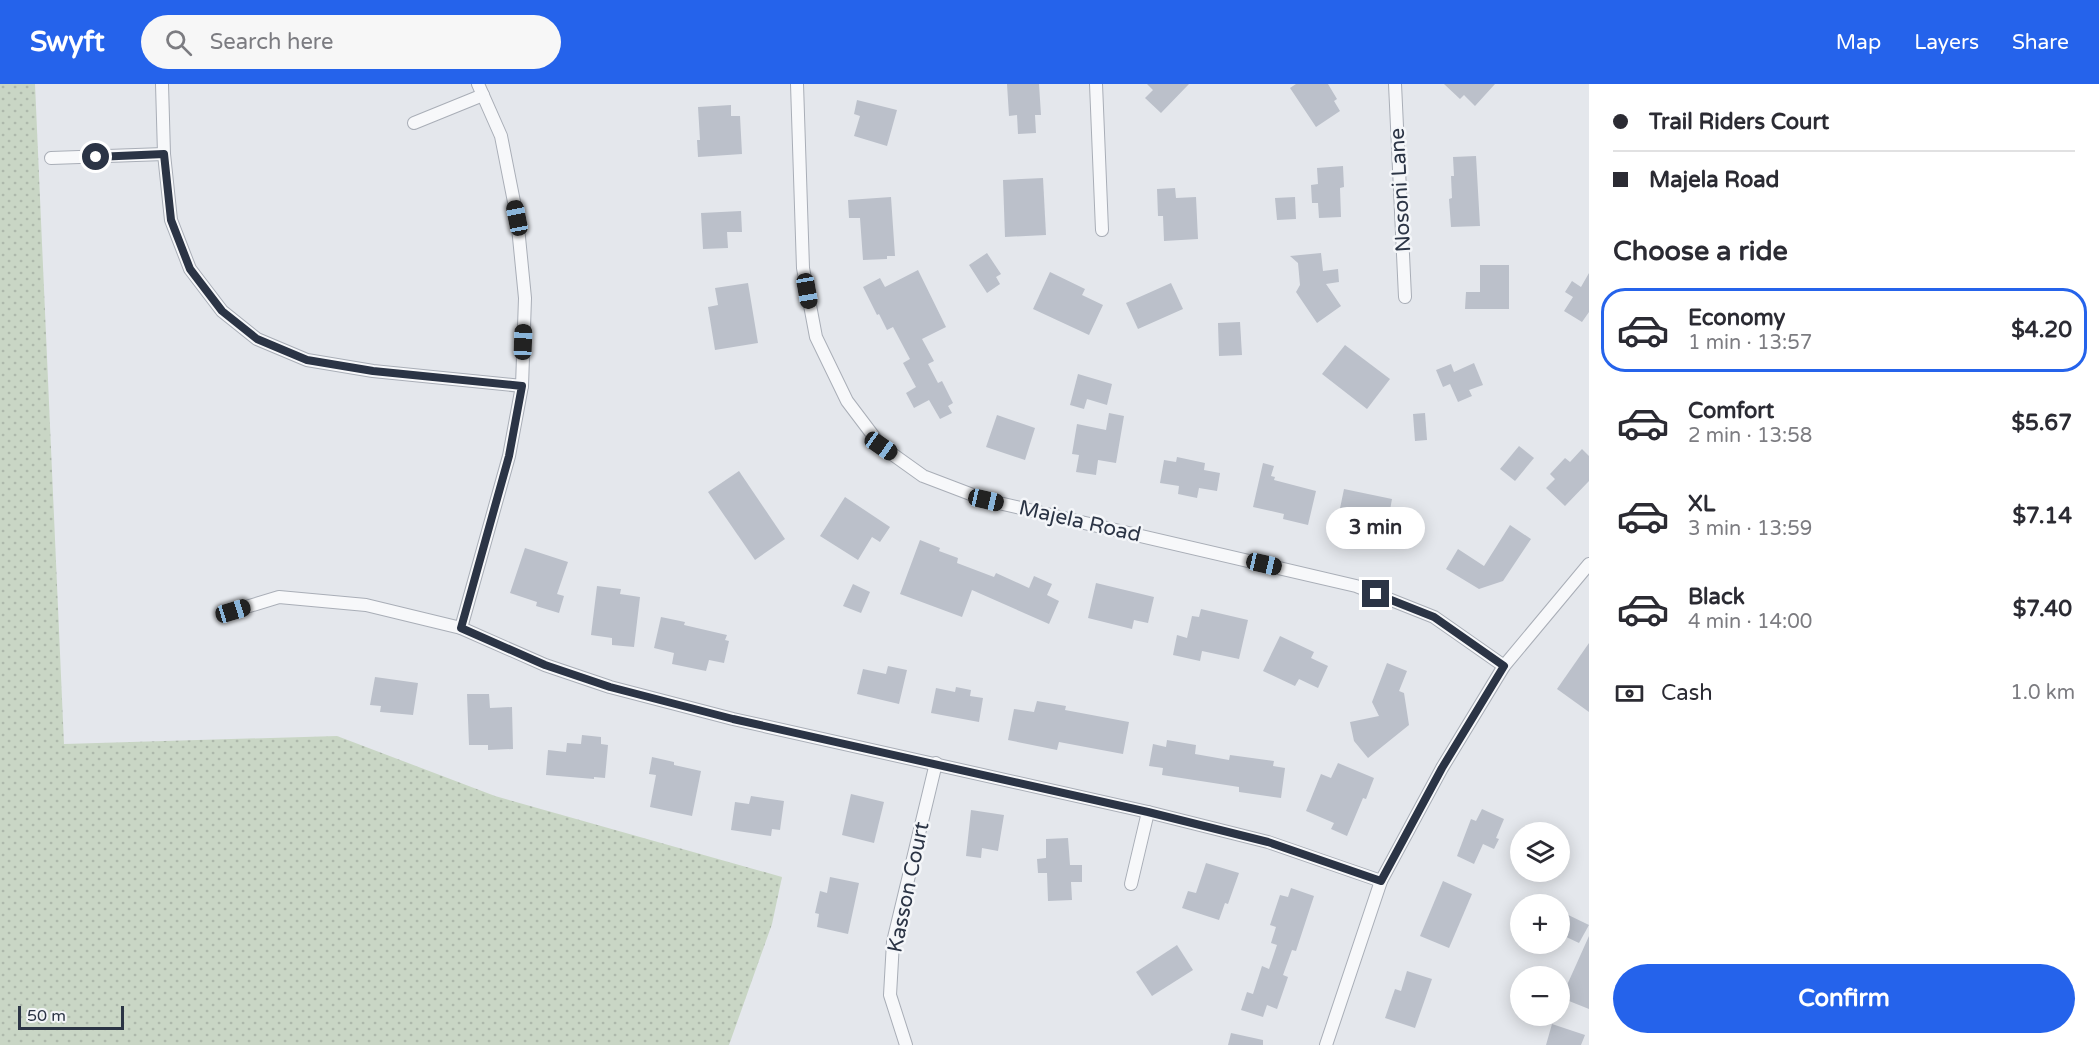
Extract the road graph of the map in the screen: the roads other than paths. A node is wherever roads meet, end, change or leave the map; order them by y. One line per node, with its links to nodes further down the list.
1 (162, 84): 7 (street)
2 (797, 84): 15 (street, Majela Road)
3 (1096, 84): 9 (street)
4 (1395, 84): 10 (street, Nosoni Lane)
5 (480, 90): 6 (street); 11 (street)
6 (414, 123)
7 (164, 154): 8 (street); 11 (street)
8 (51, 158)
9 (1102, 230)
10 (1405, 297)
11 (522, 386): 14 (street)
12 (1589, 564): 15 (street)
13 (233, 611): 14 (street)
14 (461, 628): 16 (street)
15 (1504, 666): 18 (street)
16 (936, 763): 17 (street); 20 (street, Kasson Court)
17 (1148, 812): 18 (street); 19 (street)
18 (1381, 881): 21 (street)
19 (1131, 884)
20 (906, 1045)
21 (1326, 1045)

